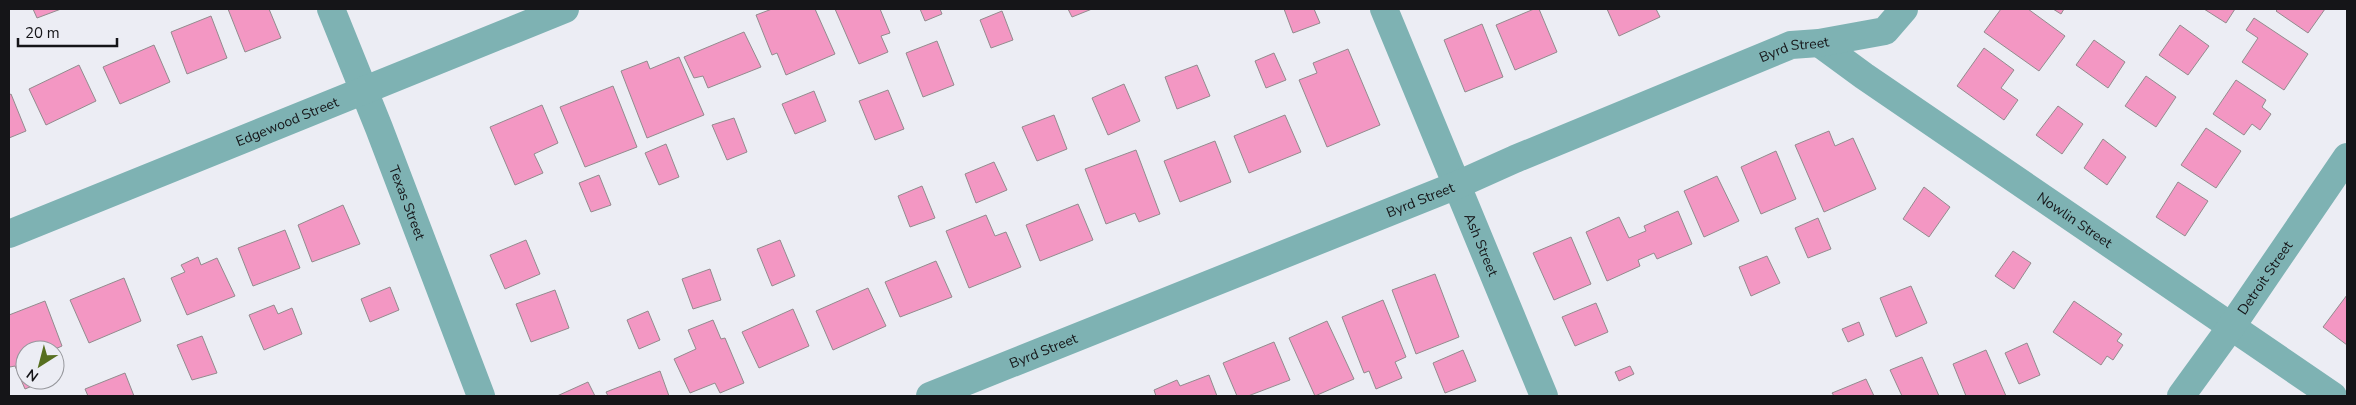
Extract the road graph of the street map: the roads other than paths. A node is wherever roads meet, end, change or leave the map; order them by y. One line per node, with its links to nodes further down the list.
1 (331, 9): 6 (street, Texas Street)
2 (565, 9): 6 (street, Edgewood Street)
3 (1384, 9): 8 (street, Ash Street)
4 (1904, 9): 5 (street, Byrd Street)
5 (1819, 43): 8 (street, Byrd Street); 10 (street, Nowlin Street)
6 (364, 90): 9 (street, Edgewood Street); 11 (street, Texas Street)
7 (2347, 157): 10 (street, Detroit Street)
8 (1457, 185): 12 (street, Byrd Street); 13 (street, Ash Street)
9 (9, 234)
10 (2231, 328): 14 (street, Detroit Street); 15 (street, Nowlin Street)
11 (481, 396)
12 (930, 396)
13 (1544, 396)
14 (2181, 396)
15 (2333, 396)

